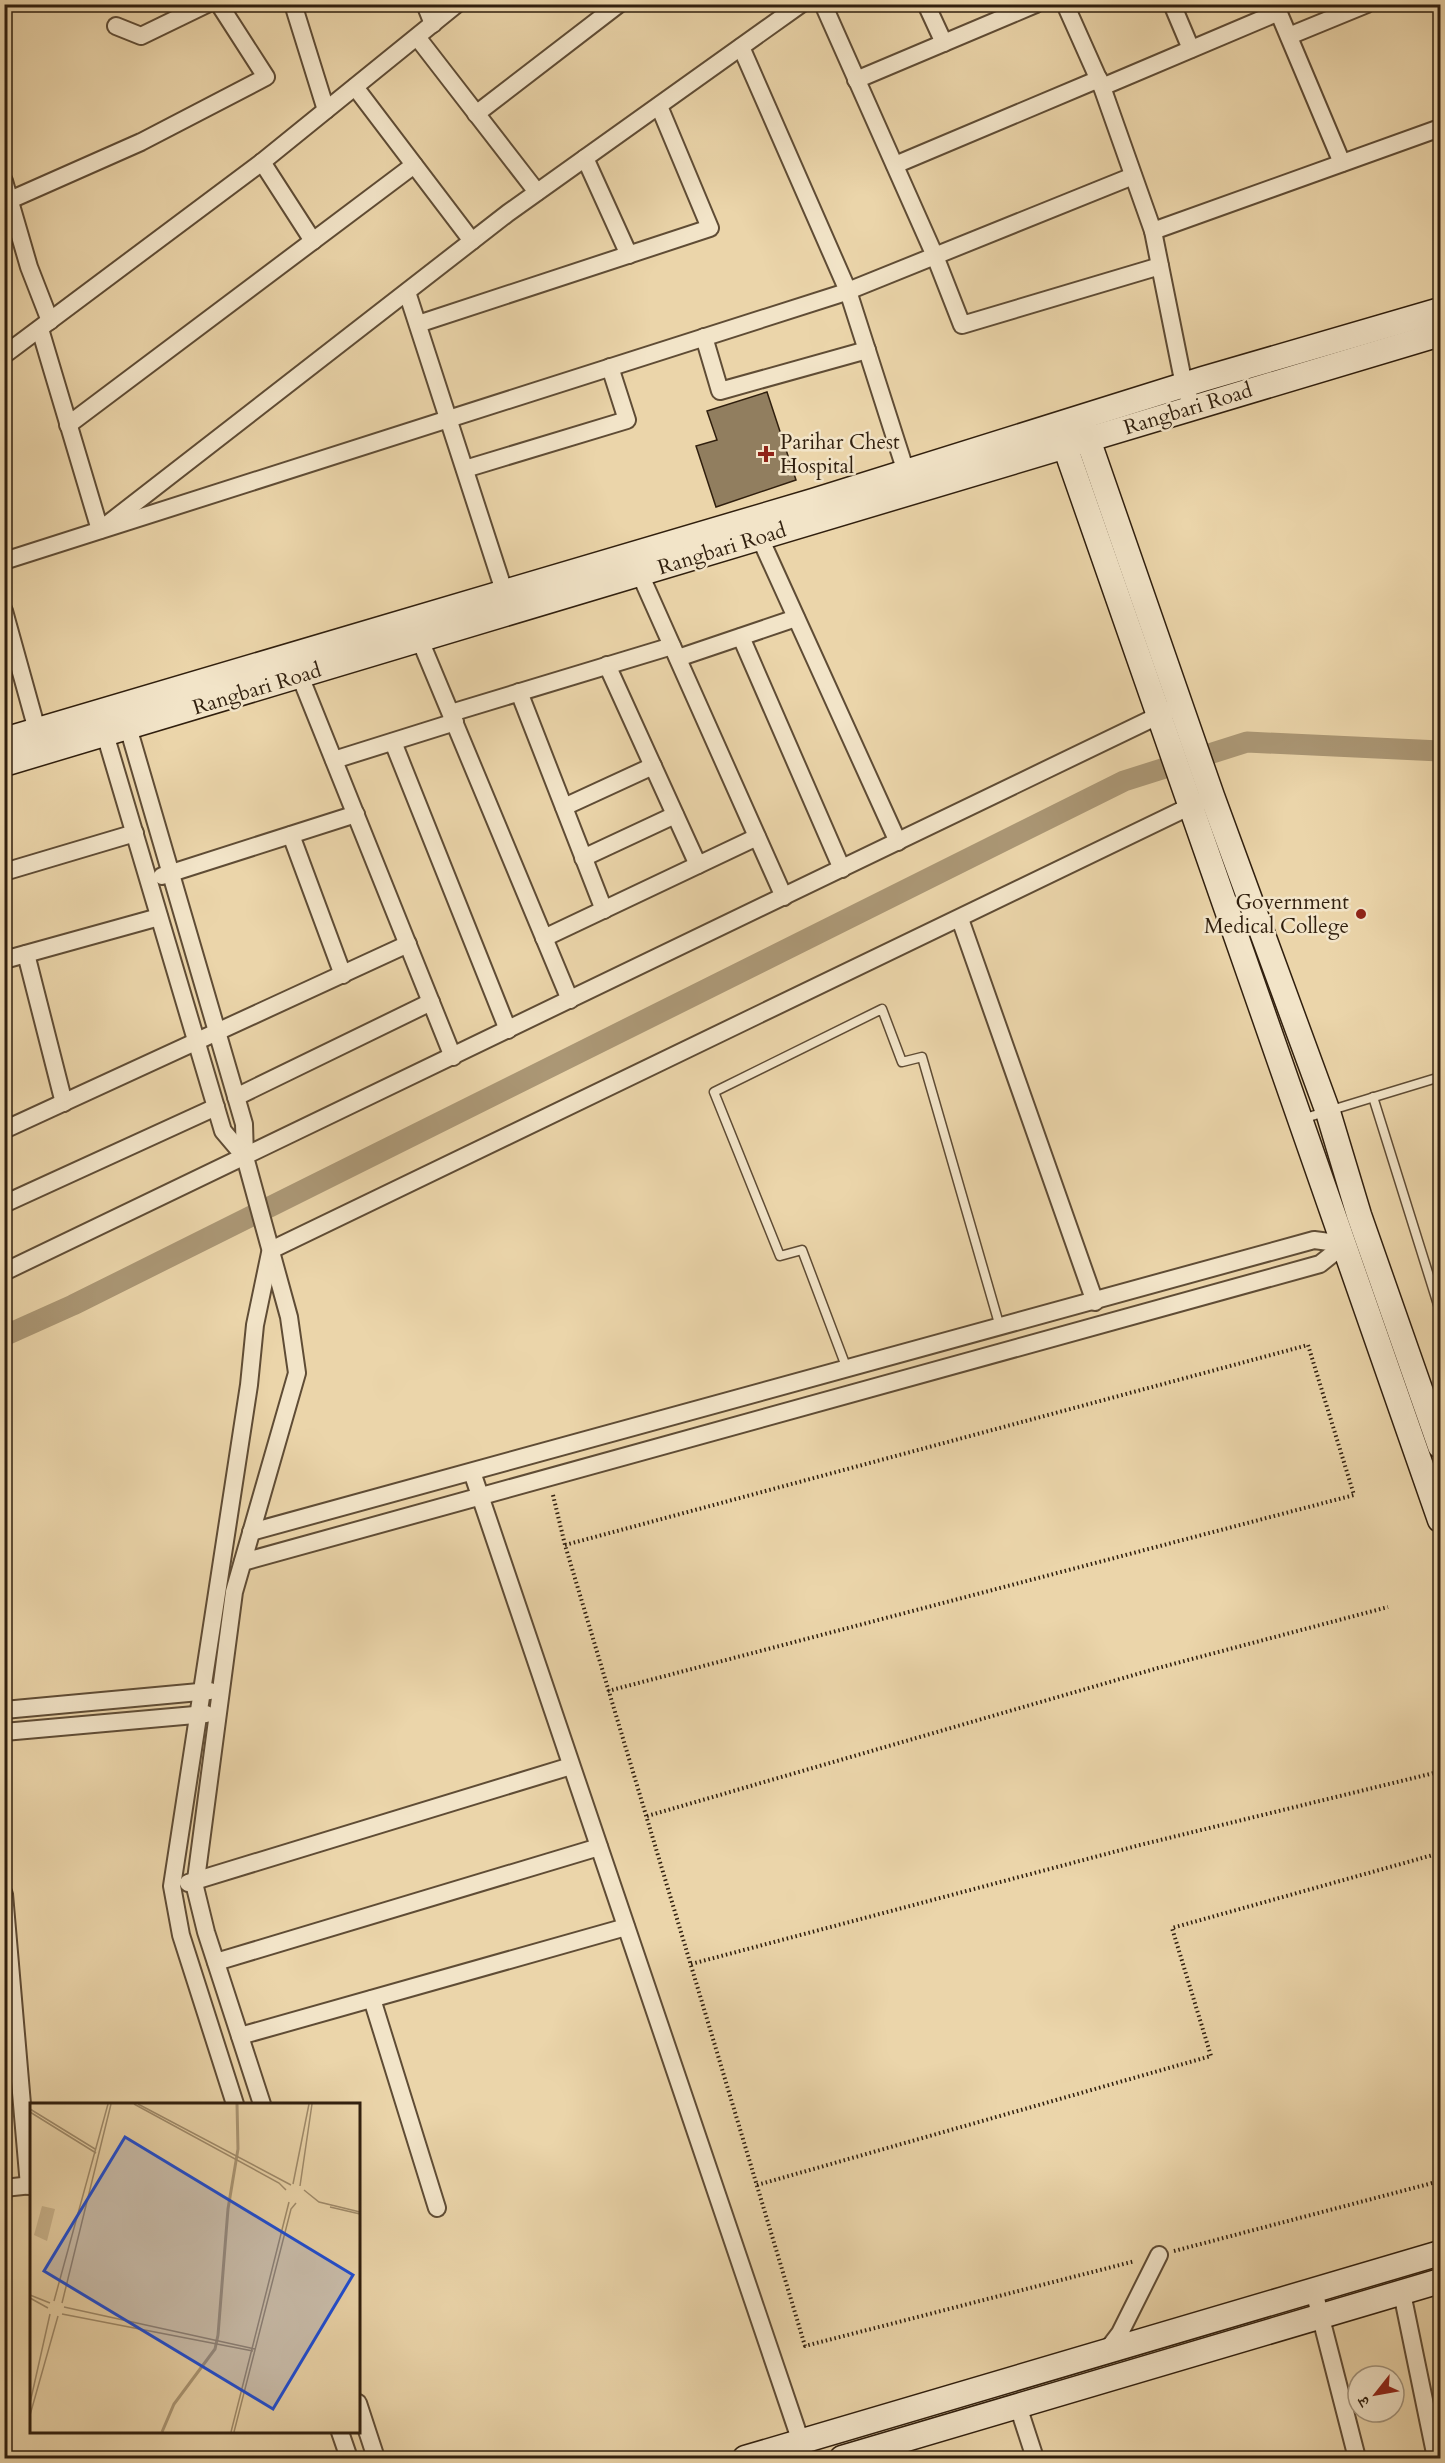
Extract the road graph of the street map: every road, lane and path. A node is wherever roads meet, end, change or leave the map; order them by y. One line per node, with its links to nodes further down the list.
1 (207, 4): 16 (street)
2 (219, 4): 37 (street)
3 (293, 4): 26 (street)
4 (425, 4): 15 (street)
5 (457, 4): 15 (street)
6 (619, 4): 27 (street)
7 (801, 4): 20 (street)
8 (823, 4): 22 (street)
9 (926, 4): 19 (street)
10 (1036, 4): 19 (street)
11 (1065, 4): 23 (street)
12 (1172, 4): 21 (street)
13 (1367, 4): 17 (street)
14 (1277, 8): 17 (street); 21 (street)
15 (433, 24): 18 (street)
16 (116, 26)
17 (1289, 36): 31 (street)
18 (417, 37): 24 (street); 27 (street)
19 (944, 43): 22 (street)
20 (741, 47): 25 (street); 44 (street)
21 (1191, 49): 23 (street)
22 (856, 80): 33 (street)
23 (1100, 83): 33 (street); 34 (street)
24 (355, 87): 26 (street); 32 (street)
25 (659, 106): 29 (street); 41 (street)
26 (326, 110): 30 (street)
27 (476, 114): 36 (street)
28 (1440, 128): 31 (street)
29 (585, 158): 36 (street); 41 (street)
30 (262, 162): 39 (street); 48 (street)
31 (1342, 163): 38 (street)
32 (414, 165): 39 (street); 40 (street)
33 (895, 165): 42 (street)
34 (1133, 176): 38 (street); 42 (street)
35 (4, 181): 37 (street)
36 (537, 192): 40 (street)
37 (10, 200): 48 (street)
38 (1153, 231): 43 (street)
39 (313, 241): 57 (street)
40 (472, 241): 45 (street)
41 (629, 255): 47 (street)
42 (935, 256): 43 (street); 44 (street)
43 (1160, 266): 54 (street)
44 (849, 291): 50 (street); 51 (street)
45 (407, 292): 47 (street); 61 (street)
46 (1440, 310): 54 (street, Rangbari Road)
47 (417, 324): 56 (street)
48 (45, 325): 52 (street); 57 (street)
49 (1440, 334): 55 (street, Rangbari Road)
50 (704, 337): 51 (street); 53 (street)
51 (867, 350): 60 (street)
52 (4, 355)
53 (610, 368): 56 (street); 59 (street)
54 (1184, 385): 55 (street); 58 (street, Rangbari Road)
55 (1193, 408): 58 (street, Rangbari Road)
56 (448, 419): 59 (street); 61 (street)
57 (68, 425): 61 (street)
58 (1073, 432): 60 (street, Rangbari Road); 62 (street, Rangbari Road); 74 (street)
59 (465, 469): 65 (street)
60 (906, 472): 65 (street, Rangbari Road)
61 (100, 530): 63 (street)
62 (760, 538): 64 (street, Rangbari Road); 67 (street)
63 (4, 561)
64 (640, 574): 65 (street, Rangbari Road); 70 (street)
65 (508, 602): 69 (street, Rangbari Road); 77 (street, Rangbari Road)
66 (4, 611): 77 (street)
67 (796, 618): 68 (street); 91 (street)
68 (741, 637): 70 (street); 94 (street)
69 (420, 640): 72 (street, Rangbari Road); 75 (street)
70 (675, 652): 71 (street); 90 (street)
71 (607, 665): 73 (street); 83 (street)
72 (300, 676): 76 (street, Rangbari Road); 81 (street)
73 (519, 692): 75 (street); 85 (street)
74 (1172, 716): 84 (street); 91 (street)
75 (453, 718): 80 (street); 102 (street)
76 (128, 727): 78 (street, Rangbari Road); 96 (street)
77 (38, 730): 79 (street, Rangbari Road)
78 (105, 734): 82 (street, Rangbari Road); 88 (street)
79 (4, 740)
80 (393, 742): 81 (street); 109 (street)
81 (334, 760): 86 (street)
82 (4, 764)
83 (653, 766): 85 (street); 87 (street)
84 (1199, 793): 101 (street); 118 (street); 119 (street)
85 (564, 807): 92 (street)
86 (356, 814): 89 (street); 103 (street)
87 (675, 815): 92 (street); 93 (street)
88 (135, 833): 95 (street); 97 (street)
89 (291, 835): 96 (street); 106 (street)
90 (757, 837): 93 (street); 98 (street)
91 (898, 842): 94 (street)
92 (584, 858): 99 (street)
93 (698, 865): 99 (street)
94 (842, 869): 98 (street)
95 (4, 872)
96 (171, 873): 97 (street); 110 (street)
97 (149, 880): 100 (street)
98 (784, 897): 107 (street)
99 (604, 910): 102 (street)
100 (159, 916): 104 (street); 111 (street)
101 (960, 918): 123 (street); 126 (street)
102 (544, 938): 107 (street)
103 (408, 944): 106 (street); 108 (street)
104 (26, 954): 105 (street); 116 (street)
105 (4, 960)
106 (343, 975): 110 (street)
107 (570, 1000): 109 (street)
108 (431, 1002): 112 (street); 114 (street)
109 (508, 1030): 112 (street)
110 (217, 1034): 111 (street); 114 (street)
111 (197, 1043): 116 (street); 117 (street)
112 (453, 1057): 121 (street)
113 (1440, 1077): 115 (lane)
114 (236, 1097): 121 (street)
115 (1373, 1097): 118 (lane); 127 (lane)
116 (63, 1103): 120 (street)
117 (216, 1107): 121 (street); 122 (street)
118 (1328, 1112): 119 (lane); 132 (street)
119 (1302, 1119): 124 (street)
120 (4, 1130)
121 (245, 1157): 123 (street); 125 (street)
122 (4, 1204)
123 (268, 1242): 137 (street); 142 (street)
124 (1345, 1244): 126 (street); 131 (street); 136 (street)
125 (4, 1272)
126 (1095, 1302): 128 (street)
127 (1440, 1311)
128 (1000, 1328): 129 (street); 130 (lane)
129 (887, 1358): 130 (street); 131 (street)
130 (847, 1369): 133 (street)
131 (892, 1383): 134 (street)
132 (1440, 1446)
133 (472, 1472): 135 (street); 137 (street)
134 (549, 1478): 135 (street); 138 (path)
135 (480, 1497): 139 (street); 148 (street)
136 (1440, 1520)
137 (251, 1532): 139 (street)
138 (565, 1545): 143 (path); 143 (path)
139 (243, 1562): 141 (street)
140 (1388, 1607): 150 (path)
141 (221, 1690): 142 (street); 145 (street)
142 (200, 1691): 144 (street); 146 (street)
143 (608, 1691): 150 (path)
144 (4, 1710)
145 (218, 1713): 146 (street); 153 (street)
146 (197, 1715): 147 (street); 154 (street)
147 (4, 1732)
148 (571, 1766): 151 (street); 153 (street)
149 (1438, 1772): 158 (path)
150 (647, 1816): 158 (path)
151 (599, 1847): 156 (street); 157 (street)
152 (1440, 1853): 164 (path)
153 (196, 1882): 154 (street); 157 (street)
154 (172, 1886): 161 (street)
155 (4, 1894): 165 (street)
156 (626, 1927): 159 (street); 178 (street)
157 (216, 1962): 160 (street)
158 (691, 1964): 164 (path)
159 (372, 1999): 160 (street); 167 (street)
160 (240, 2036): 162 (street)
161 (235, 2103)
162 (262, 2103)
163 (1440, 2181): 169 (path)
164 (757, 2185): 169 (path)
165 (30, 2186): 166 (street)
166 (4, 2188)
167 (436, 2208)
168 (1440, 2253): 171 (street)
169 (1159, 2255): 174 (street)
170 (1440, 2281): 172 (street)
171 (1314, 2291): 173 (street); 174 (street)
172 (1402, 2293): 173 (street); 185 (street)
173 (1321, 2317): 175 (street); 184 (street)
174 (1104, 2354): 178 (street)
175 (1018, 2406): 182 (street); 183 (street)
176 (360, 2409): 180 (street)
177 (340, 2433): 179 (street)
178 (801, 2442): 181 (street)
179 (349, 2458)
180 (376, 2458)
181 (745, 2458)
182 (842, 2458)
183 (1035, 2458)
184 (1357, 2458)
185 (1436, 2458)

